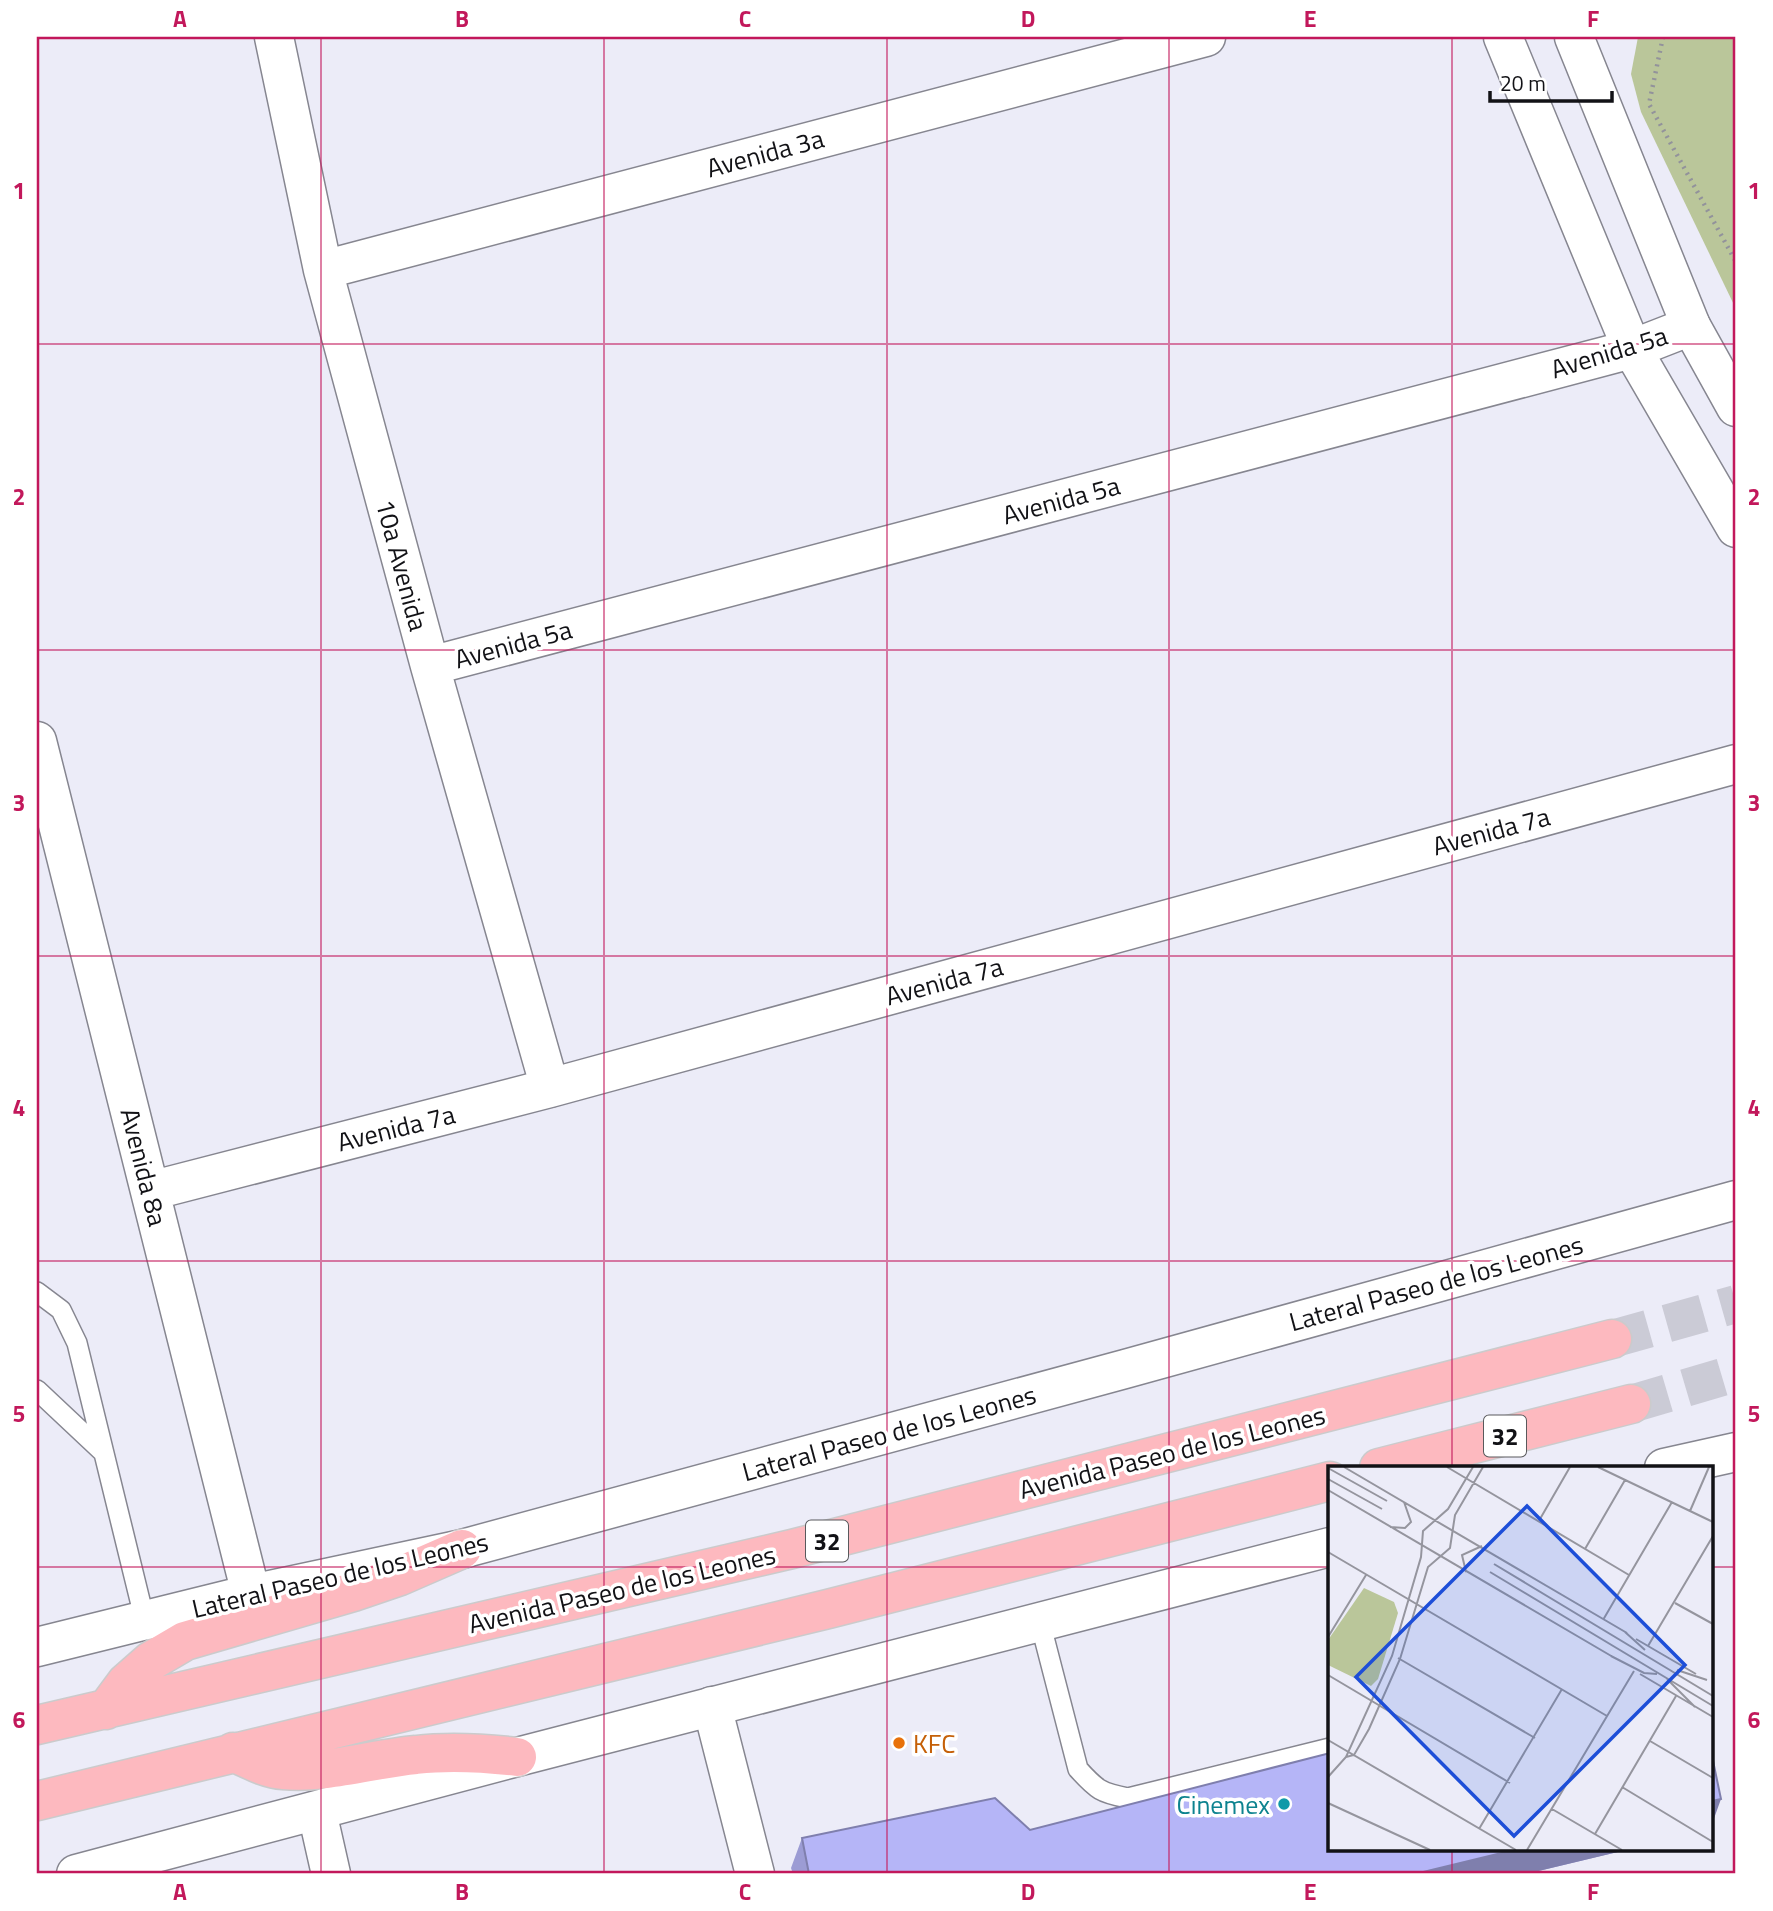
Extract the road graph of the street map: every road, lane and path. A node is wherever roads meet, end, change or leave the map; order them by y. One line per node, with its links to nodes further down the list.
1 (274, 37): 7 (street, 10a Avenida)
2 (1206, 37): 7 (street, Avenida 3a)
3 (1503, 37): 9 (street)
4 (1574, 37): 8 (street)
5 (1663, 37): 6 (path)
6 (1736, 262)
7 (323, 270): 12 (street, 10a Avenida)
8 (1691, 326): 9 (street, Avenida 5a); 10 (street)
9 (1632, 349): 11 (street); 12 (street, Avenida 5a)
10 (1736, 407)
11 (1736, 528)
12 (430, 666): 15 (street, 10a Avenida)
13 (37, 741): 16 (street, Avenida 8a)
14 (1736, 764): 15 (street, Avenida 7a)
15 (550, 1088): 16 (street, Avenida 7a)
16 (150, 1191): 29 (street, Avenida 8a)
17 (1732, 1204): 28 (street, Lateral Paseo de los Leones)
18 (37, 1292): 22 (lane)
19 (1612, 1339): 34 (main road, Avenida Paseo de los Leones / 32)
20 (37, 1390): 22 (lane)
21 (1631, 1404): 24 (main road, 32)
22 (103, 1451): 30 (lane)
23 (1736, 1452): 25 (street)
24 (1387, 1466)
25 (1673, 1466)
26 (1328, 1482): 37 (main road)
27 (1328, 1548): 31 (street)
28 (462, 1549): 29 (street, Lateral Paseo de los Leones); 34 (main road)
29 (251, 1594): 30 (street, Lateral Paseo de los Leones)
30 (145, 1621): 32 (street, Lateral Paseo de los Leones)
31 (1040, 1622): 33 (street); 36 (lane)
32 (37, 1647)
33 (712, 1706): 38 (street); 45 (street)
34 (106, 1710): 35 (main road, Avenida Paseo de los Leones / 32)
35 (37, 1725)
36 (1328, 1748)
37 (233, 1752): 38 (main road); 39 (main road)
38 (517, 1757): 41 (street)
39 (74, 1791): 40 (main road); 42 (main road)
40 (37, 1801)
41 (317, 1812): 43 (street); 44 (street)
42 (37, 1823)
43 (76, 1874)
44 (331, 1874)
45 (755, 1874)

